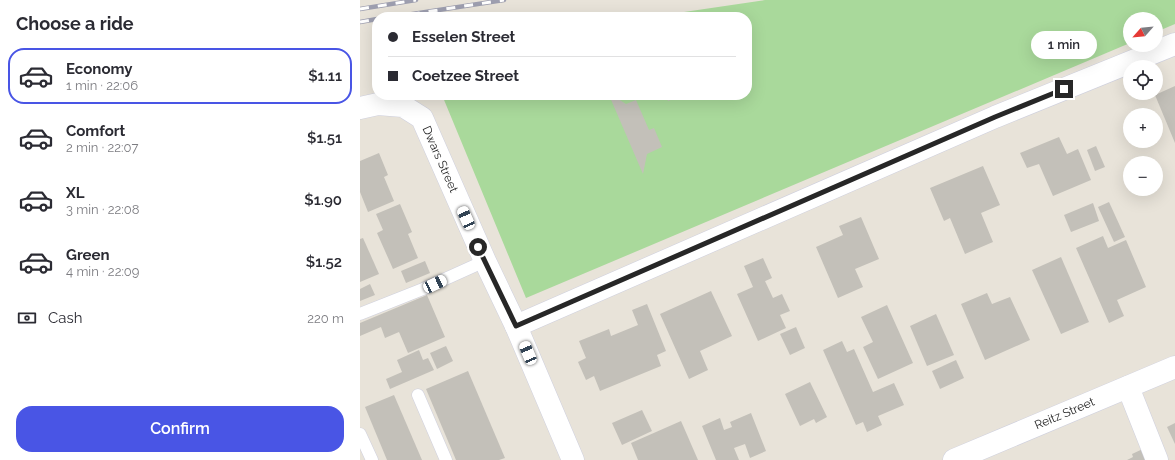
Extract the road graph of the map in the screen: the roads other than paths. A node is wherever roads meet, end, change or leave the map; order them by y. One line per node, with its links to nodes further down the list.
1 (1175, 44): 5 (street)
2 (360, 108): 3 (street, Dwars Street)
3 (485, 261): 4 (lane); 5 (street, Dwars Street)
4 (360, 314)
5 (516, 326): 12 (street, Dwars Street)
6 (1175, 367): 7 (street, Reitz Street)
7 (1128, 387): 13 (street, Reitz Street); 14 (street)
8 (418, 395): 11 (lane)
9 (360, 434): 10 (lane)
10 (372, 460)
11 (446, 460)
12 (573, 460)
13 (954, 460)
14 (1157, 460)

